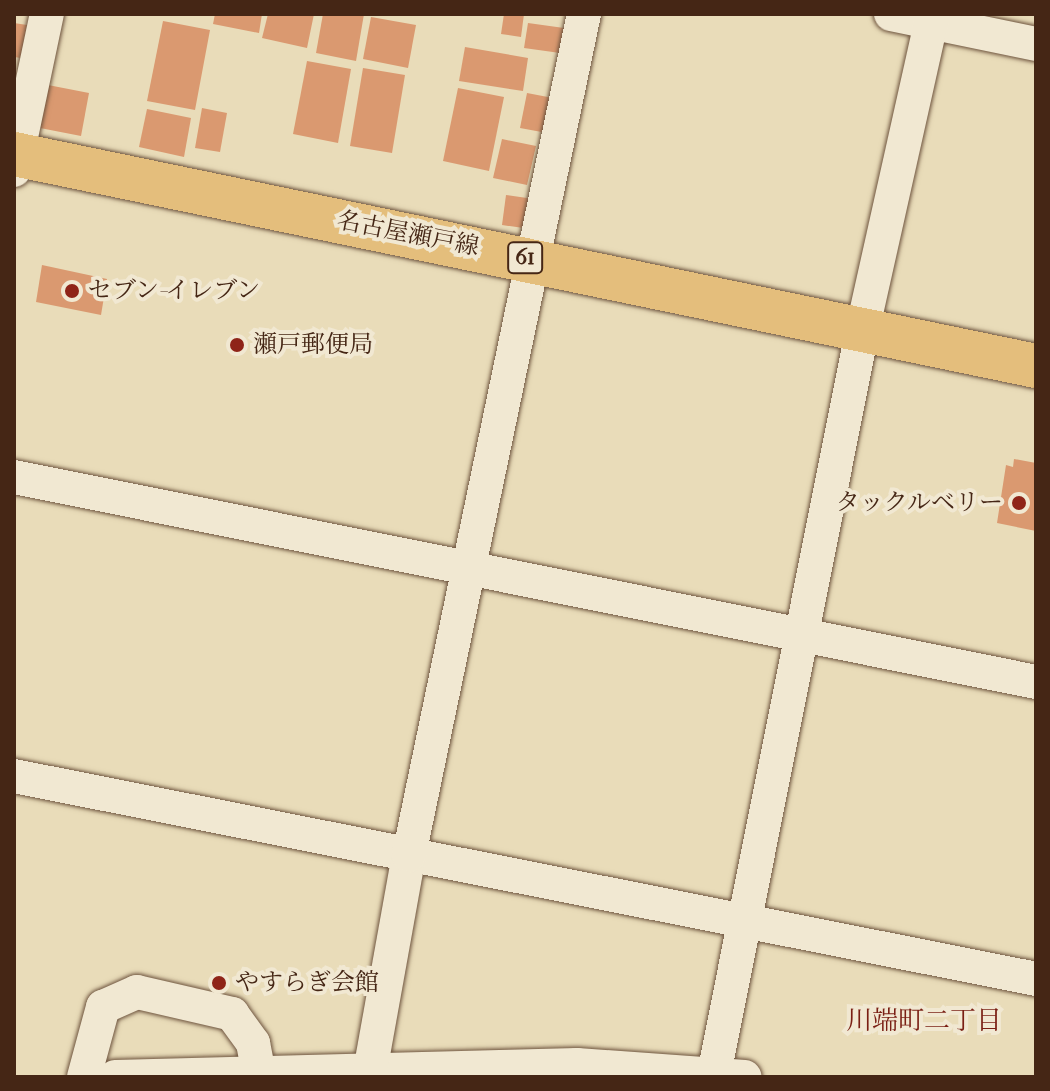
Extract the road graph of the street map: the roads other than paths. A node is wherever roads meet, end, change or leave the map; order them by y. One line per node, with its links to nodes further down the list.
1 (47, 14): 6 (street)
2 (584, 14): 7 (street)
3 (891, 14): 4 (street)
4 (932, 18): 5 (street); 8 (street)
5 (1036, 44)
6 (15, 160): 7 (main road, 名古屋瀬戸線 / 61)
7 (532, 259): 8 (main road, 名古屋瀬戸線 / 61); 11 (street)
8 (863, 327): 9 (main road, 名古屋瀬戸線 / 61); 12 (street)
9 (1036, 366)
10 (14, 477): 11 (street)
11 (469, 568): 12 (street); 15 (street)
12 (801, 634): 13 (street); 16 (street)
13 (1036, 682)
14 (14, 776): 15 (street)
15 (409, 855): 16 (street); 19 (street)
16 (742, 923): 17 (street); 20 (street)
17 (1036, 979)
18 (259, 1074): 19 (street); 21 (street); 22 (street)
19 (370, 1075): 20 (street)
20 (729, 1076)
21 (84, 1077)
22 (115, 1077)

